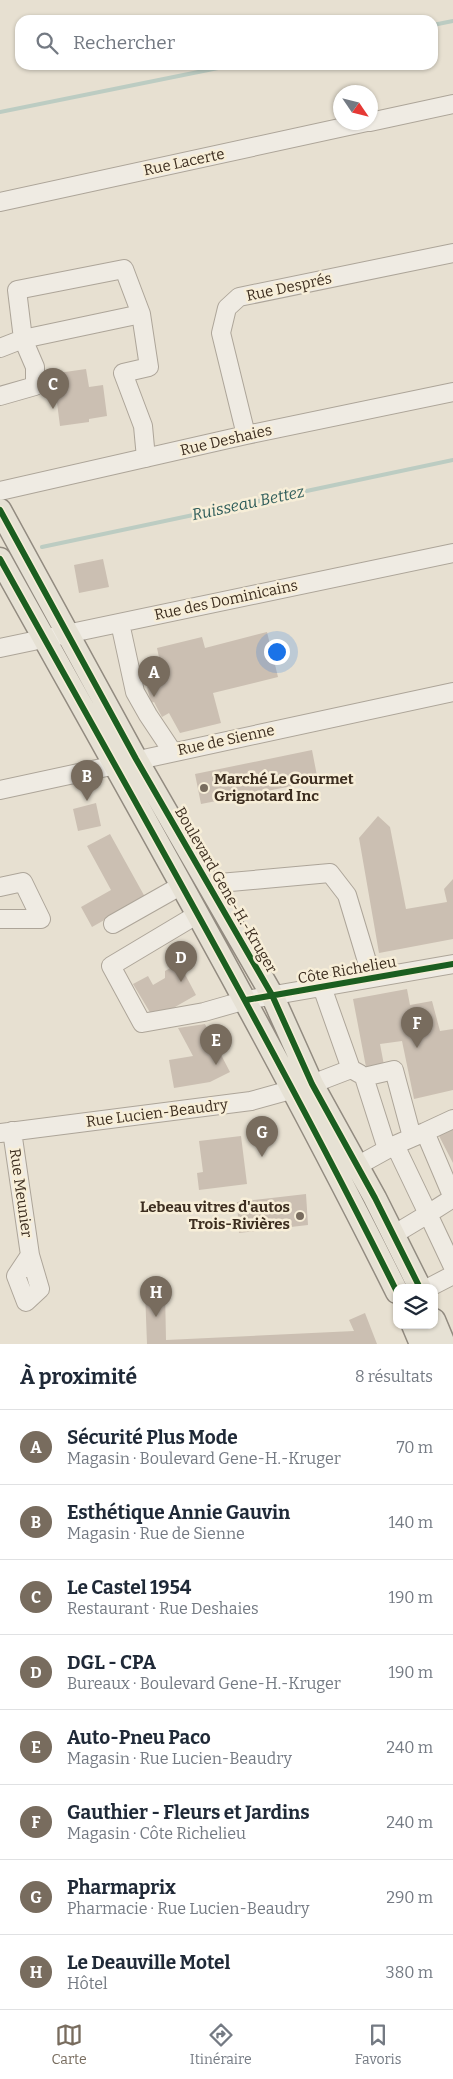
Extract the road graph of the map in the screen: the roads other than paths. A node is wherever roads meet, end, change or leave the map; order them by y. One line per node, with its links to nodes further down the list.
1 (453, 104): 2 (street, Rue Lacerte)
2 (378, 120)
3 (333, 130): 4 (street, Rue Lacerte)
4 (0, 202)
5 (453, 253): 11 (street, Rue Després)
6 (141, 314): 7 (street); 7 (street); 12 (street)
7 (23, 339): 8 (street); 10 (street)
8 (0, 348)
9 (453, 392): 11 (street, Rue Deshaies)
10 (0, 396)
11 (246, 435): 12 (street, Rue Deshaies)
12 (146, 458): 13 (street, Rue Deshaies)
13 (0, 491)
14 (0, 510): 18 (main road, Boulevard Gene-H.-Kruger)
15 (453, 553): 17 (street, Rue des Dominicains)
16 (0, 559): 19 (main road, Boulevard Gene-H.-Kruger)
17 (120, 623): 18 (street, Rue des Dominicains); 22 (street)
18 (68, 634): 19 (street, Rue des Dominicains); 23 (main road, Boulevard Gene-H.-Kruger)
19 (45, 639): 20 (street, Rue des Dominicains); 24 (main road, Boulevard Gene-H.-Kruger)
20 (0, 648)
21 (453, 692): 22 (street, Rue de Sienne)
22 (172, 751): 23 (street, Rue de Sienne)
23 (136, 759): 24 (street, Rue de Sienne); 26 (main road, Boulevard Gene-H.-Kruger)
24 (114, 764): 25 (street, Rue de Sienne); 27 (main road, Boulevard Gene-H.-Kruger)
25 (0, 790)
26 (208, 884): 33 (street); 35 (main road, Boulevard Gene-H.-Kruger)
27 (182, 885): 29 (main road, Boulevard Gene-H.-Kruger); 31 (street)
28 (0, 888): 30 (street)
29 (198, 914): 36 (main road, Boulevard Gene-H.-Kruger); 36 (street, Côte Richelieu)
30 (0, 919)
31 (113, 924)
32 (453, 964): 33 (street, Côte Richelieu)
33 (372, 978): 34 (street, Côte Richelieu)
34 (322, 987): 35 (street, Côte Richelieu); 37 (street)
35 (272, 995): 36 (street, Côte Richelieu); 38 (main road, Boulevard Gene-H.-Kruger)
36 (246, 1000): 38 (main road, Boulevard Gene-H.-Kruger)
37 (357, 1073): 38 (street, Rue Lucien-Beaudry); 41 (street, Rue Lucien-Beaudry); 42 (street)
38 (302, 1086): 40 (street, Rue Lucien-Beaudry); 43 (main road, Boulevard Gene-H.-Kruger); 50 (main road, Boulevard Gene-H.-Kruger)
39 (453, 1119): 41 (street)
40 (6, 1132): 47 (street, Rue Meunier)
41 (418, 1134): 42 (street); 44 (street)
42 (391, 1147): 43 (street); 45 (street)
43 (357, 1166): 46 (main road, Boulevard Gene-H.-Kruger)
44 (453, 1198): 45 (street)
45 (428, 1214): 46 (street); 48 (street)
46 (393, 1235): 51 (main road, Boulevard Gene-H.-Kruger)
47 (30, 1256)
48 (453, 1267)
49 (453, 1275): 52 (street)
50 (393, 1284)
51 (418, 1284)
52 (436, 1284)
53 (415, 1329): 56 (main road)
54 (438, 1329): 57 (main road)
55 (453, 1341): 58 (street)
56 (421, 1344)
57 (444, 1344)
58 (450, 1344)

